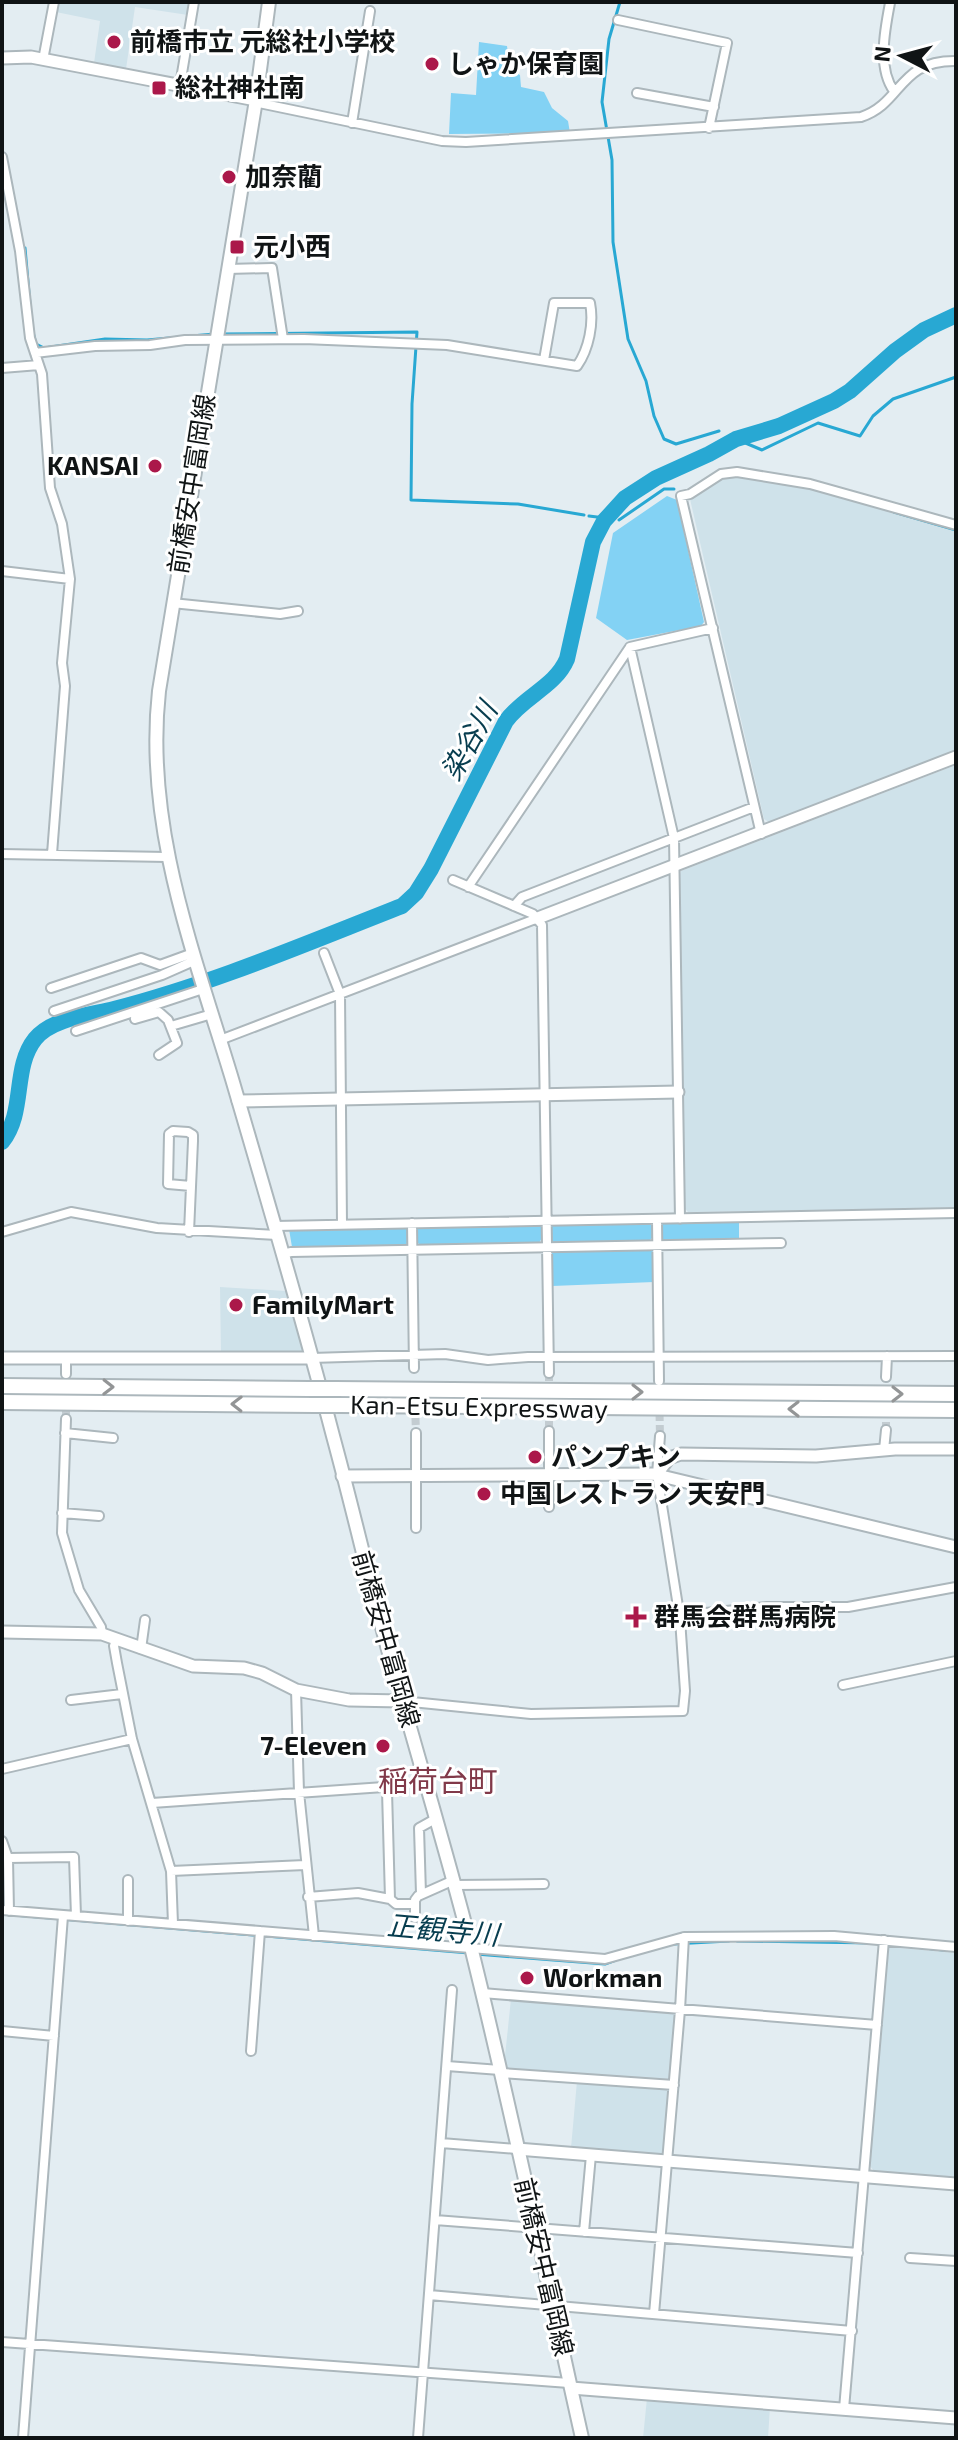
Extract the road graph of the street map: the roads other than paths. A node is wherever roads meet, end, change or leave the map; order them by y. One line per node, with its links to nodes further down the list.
1 (54, 2): 8 (street)
2 (194, 2): 10 (street)
3 (269, 2): 13 (main road, 前橋安中富岡線)
4 (890, 3): 11 (street)
5 (370, 11): 15 (street)
6 (618, 20): 14 (street)
7 (2, 58): 8 (street)
8 (43, 60): 10 (street)
9 (956, 61): 11 (street)
10 (180, 85): 13 (street)
11 (894, 91): 16 (street)
12 (637, 93): 14 (street)
13 (256, 100): 15 (street); 18 (main road, 前橋安中富岡線)
14 (714, 107): 16 (street)
15 (352, 123): 16 (street)
16 (709, 128)
17 (2, 157): 21 (street)
18 (227, 269): 19 (street); 20 (main road, 前橋安中富岡線)
19 (283, 339): 20 (street); 22 (street)
20 (215, 341): 21 (street); 28 (main road, 前橋安中富岡線)
21 (35, 353): 23 (street)
22 (544, 360): 22 (street)
23 (39, 365): 24 (street); 27 (street)
24 (2, 368)
25 (956, 525): 30 (street)
26 (2, 571): 27 (street)
27 (70, 579): 37 (street)
28 (172, 603): 29 (street); 38 (main road, 前橋安中富岡線)
29 (298, 611)
30 (713, 628): 31 (street); 33 (street)
31 (630, 647): 35 (street); 41 (street)
32 (956, 757): 34 (street)
33 (754, 807): 34 (street); 35 (street)
34 (761, 834): 39 (street)
35 (674, 838): 39 (street); 42 (street)
36 (2, 854): 37 (street)
37 (52, 854): 38 (street)
38 (167, 857): 45 (main road, 前橋安中富岡線)
39 (675, 867): 43 (street); 56 (street)
40 (453, 880): 41 (street)
41 (468, 887): 42 (street)
42 (514, 906): 43 (street)
43 (538, 918): 48 (street); 57 (street)
44 (324, 953): 48 (street)
45 (196, 959): 46 (main road, 前橋安中富岡線); 47 (street); 49 (street)
46 (203, 987): 50 (main road, 前橋安中富岡線); 53 (street)
47 (51, 988)
48 (340, 994): 54 (street); 58 (street)
49 (54, 1011)
50 (212, 1014): 52 (street); 54 (main road, 前橋安中富岡線)
51 (135, 1019): 52 (street)
52 (171, 1026): 55 (street)
53 (76, 1031)
54 (220, 1040): 59 (main road, 前橋安中富岡線)
55 (159, 1055)
56 (678, 1092): 57 (street); 62 (street)
57 (545, 1094): 58 (street); 63 (street)
58 (342, 1098): 59 (street); 66 (street)
59 (238, 1101): 67 (main road, 前橋安中富岡線)
60 (191, 1186): 60 (street); 69 (street)
61 (956, 1213): 62 (street)
62 (680, 1219): 64 (street)
63 (547, 1220): 64 (street); 65 (street); 72 (street)
64 (657, 1220): 71 (street)
65 (412, 1223): 66 (street); 73 (street)
66 (342, 1224): 67 (street)
67 (276, 1230): 69 (street); 74 (main road, 前橋安中富岡線)
68 (2, 1232): 69 (street)
69 (189, 1232)
70 (781, 1243): 71 (street)
71 (657, 1245): 72 (street); 79 (street)
72 (547, 1247): 73 (street); 78 (street)
73 (412, 1249): 74 (street); 75 (street)
74 (282, 1254): 82 (main road, 前橋安中富岡線)
75 (414, 1355): 78 (street); 82 (street); 83 (street)
76 (887, 1356): 77 (street); 79 (street); 86 (street)
77 (956, 1356)
78 (548, 1357): 79 (street); 84 (street)
79 (658, 1357): 87 (street)
80 (2, 1358): 81 (street)
81 (66, 1358): 82 (street); 85 (street)
82 (311, 1358): 103 (main road, 前橋安中富岡線)
83 (414, 1368)
84 (549, 1373)
85 (66, 1374)
86 (886, 1377)
87 (659, 1381)
88 (2, 1386): 89 (highway, Kan-Etsu Expressway, one-way to 89, bridge)
89 (956, 1394)
90 (2, 1402): 91 (highway, Kan-Etsu Expressway, one-way to 90, bridge)
91 (956, 1410)
92 (66, 1419): 95 (street)
93 (886, 1430): 100 (street)
94 (549, 1431): 101 (street)
95 (65, 1433): 98 (street); 106 (street)
96 (416, 1433): 104 (street)
97 (660, 1436): 102 (street)
98 (113, 1438)
99 (956, 1449): 100 (street)
100 (884, 1450): 102 (street)
101 (550, 1474): 102 (street); 104 (street); 105 (street)
102 (657, 1474): 109 (street); 111 (street)
103 (342, 1476): 104 (street); 122 (main road, 前橋安中富岡線)
104 (416, 1477): 108 (street)
105 (549, 1507)
106 (62, 1513): 107 (street); 114 (street)
107 (99, 1516)
108 (416, 1528)
109 (956, 1547)
110 (956, 1587): 111 (street)
111 (680, 1619): 122 (street)
112 (145, 1620): 116 (street)
113 (2, 1632): 114 (street)
114 (102, 1634): 115 (street)
115 (116, 1639): 116 (street); 120 (street)
116 (141, 1649): 119 (street)
117 (956, 1661): 118 (street)
118 (843, 1685)
119 (296, 1690): 122 (street); 125 (street)
120 (122, 1694): 121 (street); 123 (street)
121 (71, 1700)
122 (402, 1701): 127 (main road, 前橋安中富岡線)
123 (132, 1739): 124 (street); 126 (street)
124 (2, 1769)
125 (299, 1792): 126 (street); 130 (street); 137 (street)
126 (152, 1803): 131 (street)
127 (437, 1818): 133 (main road, 前橋安中富岡線); 135 (street)
128 (2, 1841): 129 (street)
129 (8, 1858): 139 (street); 141 (street)
130 (305, 1865): 131 (street); 136 (street)
131 (171, 1871): 144 (street)
132 (128, 1880): 143 (street)
133 (454, 1883): 134 (street); 135 (street); 150 (main road, 前橋安中富岡線)
134 (544, 1884)
135 (421, 1894): 138 (street)
136 (308, 1897): 137 (street); 146 (street)
137 (390, 1899): 138 (street)
138 (415, 1904): 142 (street)
139 (5, 1910): 140 (street)
140 (63, 1916): 141 (street); 156 (street)
141 (76, 1916): 143 (street)
142 (415, 1918)
143 (128, 1921): 144 (street)
144 (173, 1924): 145 (street)
145 (260, 1931): 146 (street); 157 (street)
146 (314, 1936): 150 (street)
147 (684, 1937): 148 (street); 150 (street); 153 (street)
148 (884, 1940): 149 (street); 154 (street)
149 (956, 1947)
150 (471, 1948): 152 (main road, 前橋安中富岡線)
151 (452, 1990): 158 (street)
152 (482, 1993): 153 (street); 159 (main road, 前橋安中富岡線)
153 (680, 2010): 154 (street); 160 (street)
154 (877, 2025): 165 (street)
155 (2, 2031): 156 (street)
156 (54, 2036): 179 (street)
157 (251, 2051)
158 (447, 2066): 159 (street); 161 (street)
159 (500, 2072): 160 (street); 162 (main road, 前橋安中富岡線)
160 (674, 2085): 164 (street)
161 (441, 2143): 162 (street); 167 (street)
162 (517, 2149): 163 (street); 168 (main road, 前橋安中富岡線)
163 (591, 2155): 164 (street); 169 (street)
164 (667, 2162): 165 (street); 170 (street)
165 (866, 2176): 166 (street); 171 (street)
166 (956, 2184)
167 (435, 2220): 168 (street); 174 (street)
168 (534, 2228): 169 (street); 175 (main road, 前橋安中富岡線)
169 (584, 2232): 170 (street)
170 (660, 2238): 171 (street); 176 (street)
171 (858, 2253): 177 (street)
172 (910, 2258): 173 (street)
173 (956, 2261)
174 (429, 2295): 175 (street); 180 (street)
175 (552, 2306): 176 (street); 181 (main road, 前橋安中富岡線)
176 (654, 2314): 177 (street)
177 (852, 2331): 182 (street)
178 (2, 2342): 179 (street)
179 (30, 2345): 180 (street); 184 (street)
180 (423, 2373): 181 (street); 185 (street)
181 (570, 2386): 182 (street); 186 (main road, 前橋安中富岡線)
182 (844, 2409): 183 (street)
183 (956, 2418)
184 (23, 2438)
185 (418, 2438)
186 (582, 2438)

